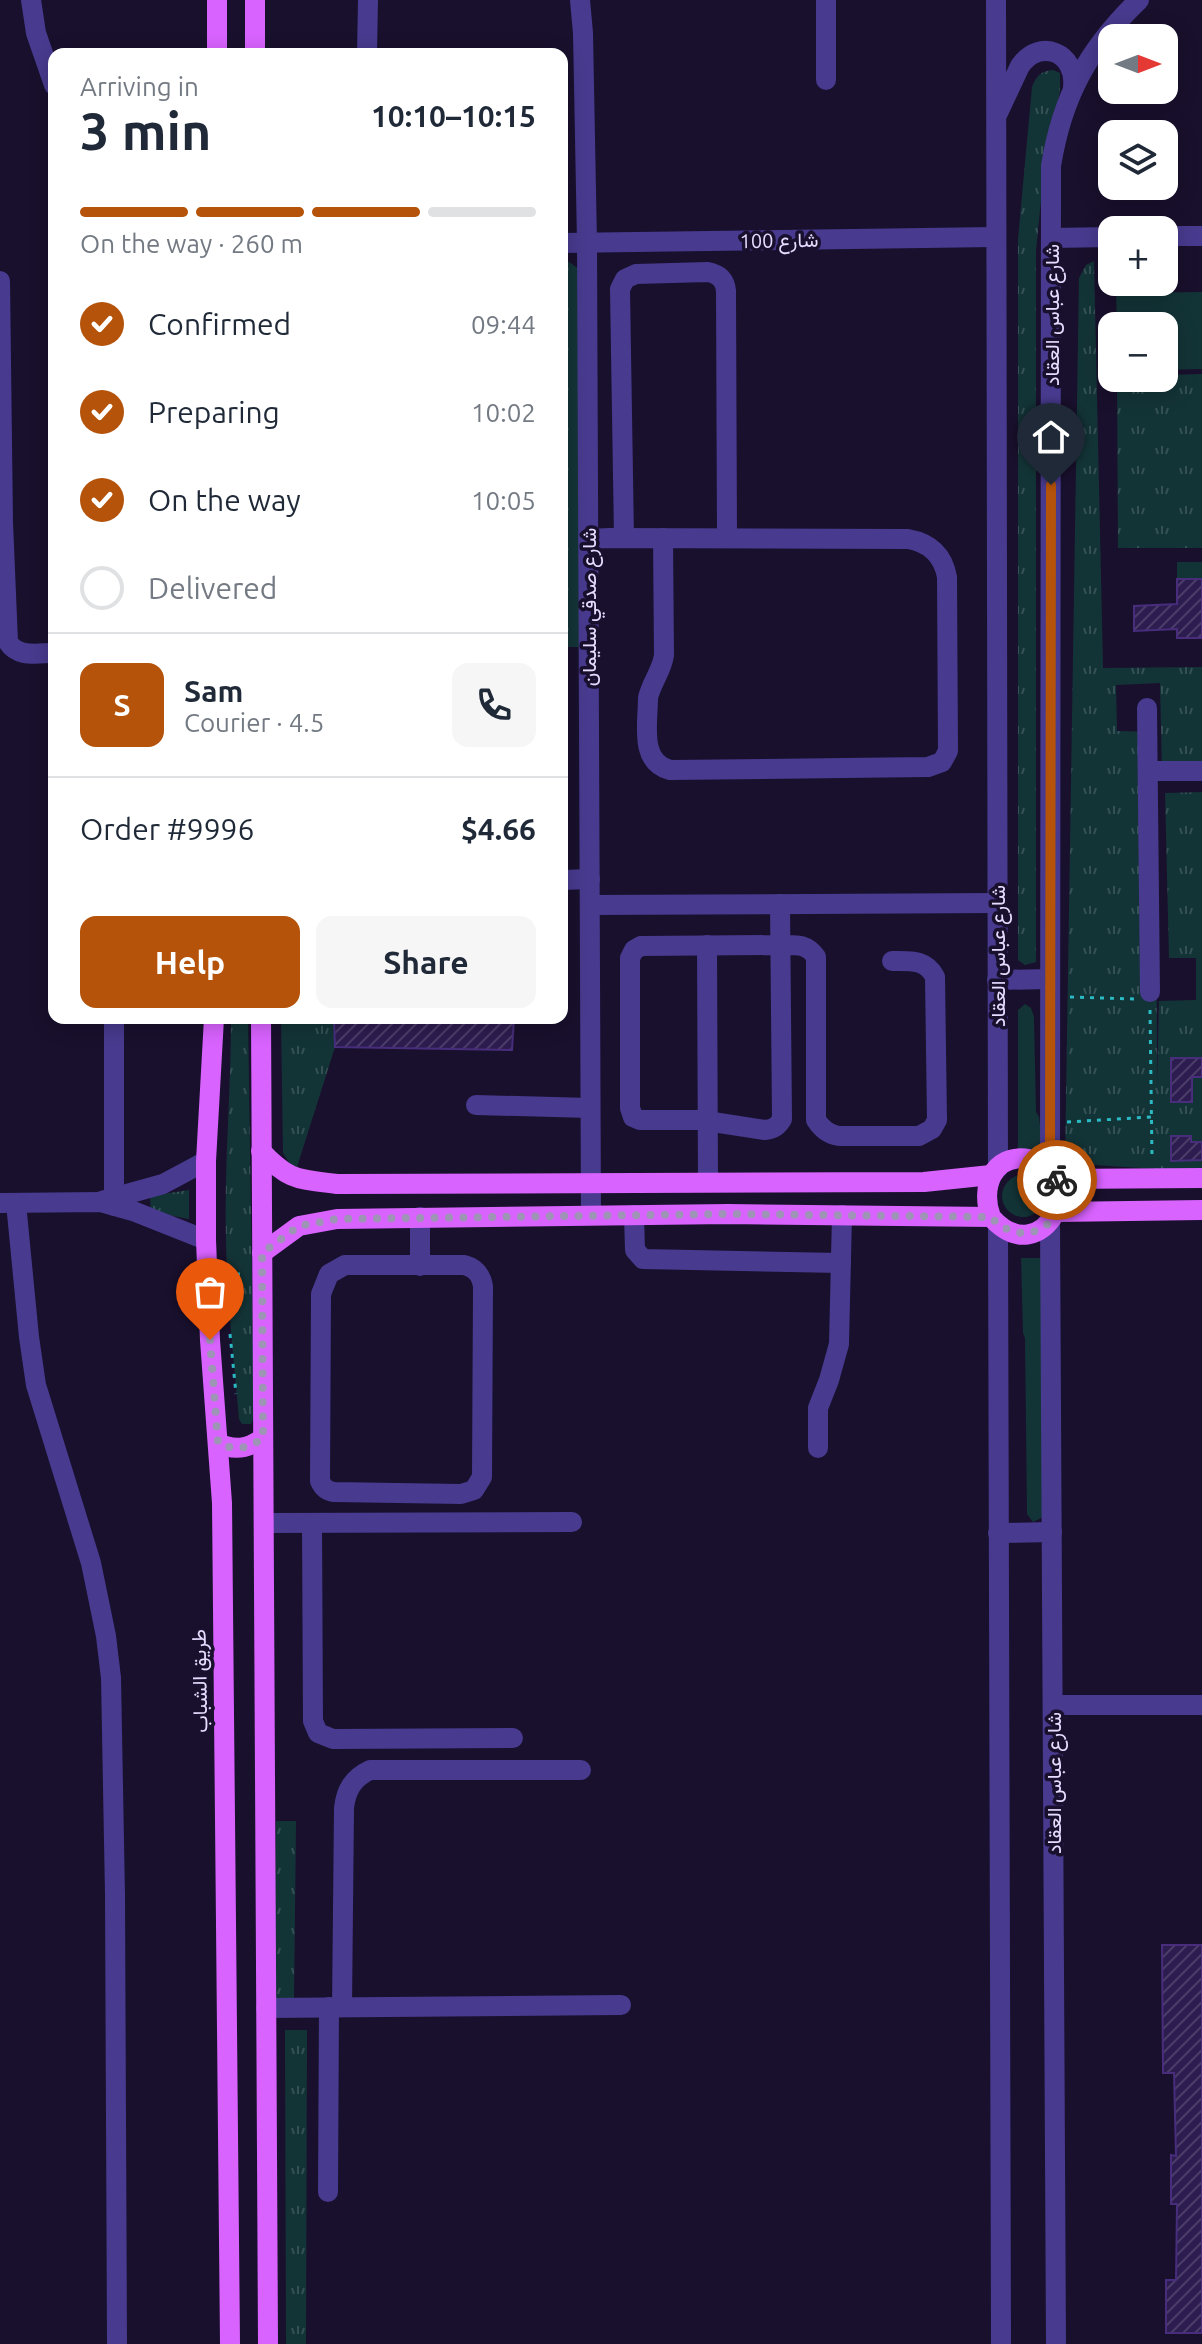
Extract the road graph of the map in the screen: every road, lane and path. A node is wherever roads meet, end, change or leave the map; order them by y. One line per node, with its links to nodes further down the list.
1 (31, 0): 12 (street)
2 (217, 0): 9 (main road)
3 (255, 0): 10 (main road)
4 (368, 0): 11 (street)
5 (580, 0): 22 (street, شارع صدقي سليمان)
6 (826, 0): 13 (street)
7 (996, 0): 15 (street, شارع عباس العقاد)
8 (1139, 0): 14 (street, شارع عباس العقاد)
9 (217, 48)
10 (255, 48)
11 (367, 48)
12 (48, 68)
13 (826, 80)
14 (1073, 87): 15 (street); 20 (street, شارع عباس العقاد)
15 (995, 121): 18 (street, شارع عباس العقاد)
16 (1178, 236): 17 (street)
17 (1202, 236)
18 (995, 237): 22 (street, شارع 100); 34 (street, شارع عباس العقاد)
19 (1098, 237): 20 (street)
20 (1051, 238): 41 (street, شارع عباس العقاد)
21 (568, 243): 22 (street, شارع 100)
22 (587, 243): 27 (street, شارع صدقي سليمان)
23 (0, 281): 28 (street)
24 (624, 538): 25 (street); 26 (street); 27 (street)
25 (663, 538): 26 (street); 26 (street)
26 (727, 538)
27 (588, 539): 32 (street, شارع صدقي سليمان)
28 (48, 653)
29 (1147, 708): 30 (street)
30 (1148, 771): 31 (street); 42 (street)
31 (1202, 771)
32 (590, 879): 33 (street); 36 (street, شارع صدقي سليمان)
33 (568, 880)
34 (997, 903): 35 (street); 40 (street, شارع عباس العقاد)
35 (780, 904): 36 (street); 38 (street)
36 (590, 905): 47 (street, شارع صدقي سليمان)
37 (707, 945): 38 (street); 49 (street); 49 (street)
38 (780, 945): 39 (street); 49 (street)
39 (892, 961)
40 (997, 980): 41 (street); 53 (street, شارع عباس العقاد)
41 (1050, 988): 42 (path); 50 (street, شارع عباس العقاد)
42 (1150, 996): 48 (path)
43 (114, 1024): 61 (street)
44 (214, 1024): 52 (main road, طريق الشباب)
45 (261, 1024): 51 (main road)
46 (476, 1105): 47 (street)
47 (590, 1108): 59 (street, شارع صدقي سليمان)
48 (1151, 1117): 50 (path); 55 (path)
49 (708, 1121): 57 (street)
50 (1050, 1123): 54 (street, شارع عباس العقاد)
51 (261, 1151): 60 (main road); 73 (main road)
52 (206, 1161): 61 (street); 72 (main road, طريق الشباب)
53 (994, 1172): 54 (main road); 58 (main road); 71 (main road)
54 (1053, 1175): 55 (main road); 69 (main road)
55 (1152, 1178): 56 (main road)
56 (1202, 1178)
57 (708, 1181): 58 (main road); 59 (main road)
58 (730, 1181): 64 (main road)
59 (591, 1182): 60 (main road); 65 (street, شارع صدقي سليمان)
60 (337, 1184): 70 (main road)
61 (110, 1202): 62 (street); 72 (street)
62 (8, 1203): 95 (street)
63 (1202, 1210): 69 (main road)
64 (729, 1214): 66 (main road); 67 (main road)
65 (591, 1215): 66 (main road); 68 (main road)
66 (634, 1215): 74 (street)
67 (842, 1215): 71 (main road); 74 (street)
68 (420, 1217): 70 (main road); 75 (street)
69 (1054, 1217): 71 (main road); 85 (street, شارع عباس العقاد)
70 (337, 1219): 73 (main road)
71 (994, 1221): 86 (street)
72 (206, 1240): 76 (main road, طريق الشباب)
73 (262, 1263): 76 (path); 77 (main road)
74 (841, 1263): 81 (street)
75 (420, 1266): 75 (street)
76 (207, 1275): 78 (main road, طريق الشباب)
77 (263, 1393): 78 (path); 79 (main road)
78 (214, 1395): 80 (main road, طريق الشباب)
79 (263, 1438): 80 (main road); 83 (main road)
80 (218, 1443): 96 (main road, طريق الشباب)
81 (818, 1448)
82 (572, 1522): 84 (street)
83 (264, 1523): 84 (street); 93 (main road)
84 (312, 1523): 89 (street)
85 (1052, 1532): 86 (street); 87 (street, شارع عباس العقاد)
86 (998, 1533): 98 (street)
87 (1053, 1705): 88 (street); 99 (street, شارع عباس العقاد)
88 (1202, 1705)
89 (513, 1738)
90 (581, 1770): 92 (street)
91 (621, 2005): 92 (street)
92 (336, 2007): 93 (street); 94 (street)
93 (266, 2008): 97 (main road)
94 (328, 2192)
95 (117, 2344)
96 (230, 2344)
97 (268, 2344)
98 (1001, 2344)
99 (1056, 2344)

